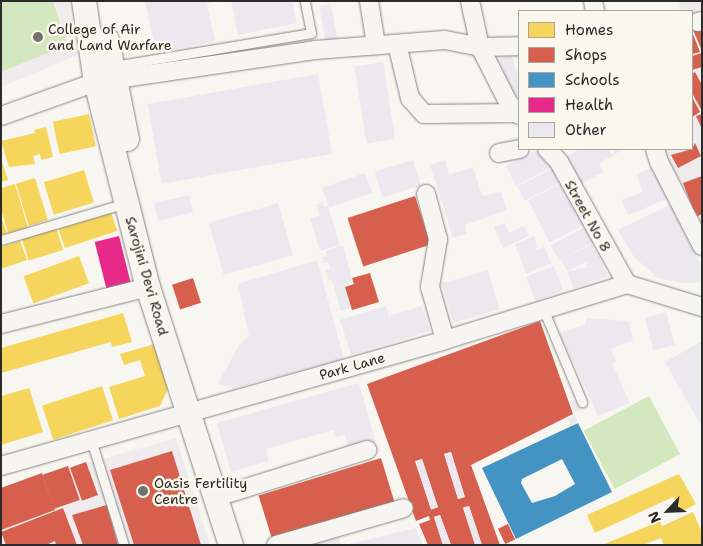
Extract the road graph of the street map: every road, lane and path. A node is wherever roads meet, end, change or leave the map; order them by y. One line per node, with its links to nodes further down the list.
1 (84, 1): 10 (main road, Sarojini Devi Road)
2 (100, 1): 10 (main road, Sarojini Devi Road)
3 (305, 1): 10 (lane)
4 (368, 1): 7 (street)
5 (470, 1): 8 (street)
6 (397, 44): 7 (street); 8 (street); 11 (street)
7 (376, 45): 10 (street)
8 (480, 46): 9 (street); 11 (street)
9 (518, 46)
10 (107, 77): 12 (street); 18 (main road, Sarojini Devi Road); 29 (main road, Sarojini Devi Road)
11 (518, 114)
12 (1, 116)
13 (518, 149): 16 (street)
14 (548, 150): 22 (street, Street No 8)
15 (655, 150): 19 (street)
16 (499, 153)
17 (426, 194): 27 (street)
18 (126, 203): 20 (lane); 23 (main road, Sarojini Devi Road)
19 (696, 221): 21 (street)
20 (1, 240)
21 (702, 246)
22 (627, 284): 24 (street); 25 (street, Park Lane)
23 (148, 287): 26 (street); 29 (main road, Sarojini Devi Road)
24 (702, 307)
25 (544, 311): 27 (street, Park Lane); 28 (lane)
26 (1, 324)
27 (445, 340): 29 (street, Park Lane)
28 (582, 402)
29 (196, 410): 30 (street, Park Lane); 33 (main road, Sarojini Devi Road); 36 (main road, Sarojini Devi Road)
30 (91, 440): 32 (street, Park Lane); 35 (lane)
31 (368, 450): 33 (street)
32 (1, 466)
33 (230, 493): 37 (main road, Sarojini Devi Road)
34 (404, 508): 38 (street)
35 (124, 545)
36 (232, 545)
37 (246, 545)
38 (276, 545)

